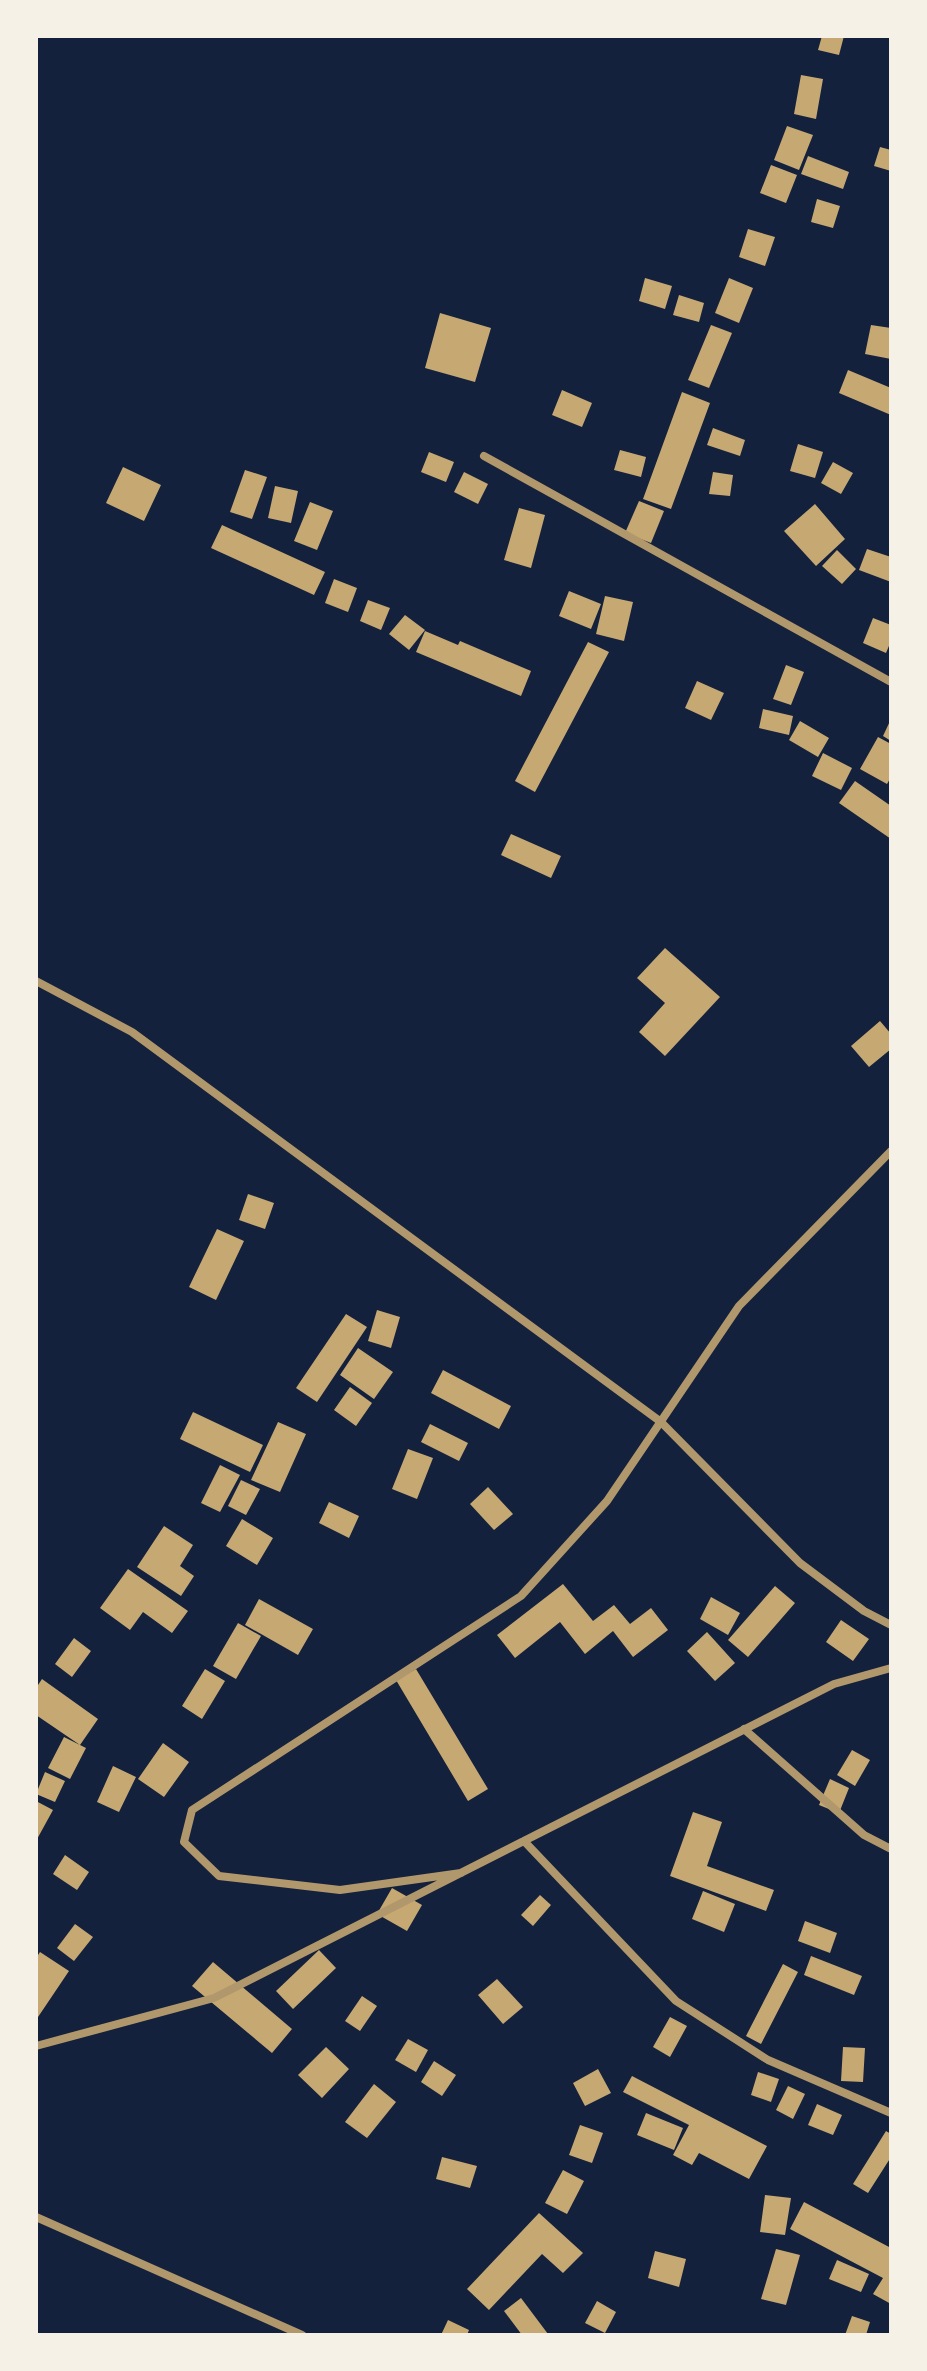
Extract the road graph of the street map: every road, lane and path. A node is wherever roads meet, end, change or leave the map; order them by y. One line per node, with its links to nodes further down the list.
1 (484, 456): 2 (street)
2 (891, 682)
3 (36, 981): 5 (street)
4 (891, 1151): 5 (street)
5 (661, 1422): 6 (street); 11 (street)
6 (891, 1625)
7 (891, 1668): 8 (street)
8 (744, 1729): 9 (street); 10 (street)
9 (524, 1841): 11 (street); 13 (street)
10 (891, 1849)
11 (461, 1873): 12 (street)
12 (36, 2046)
13 (891, 2113)
14 (36, 2217): 15 (street)
15 (302, 2335)

